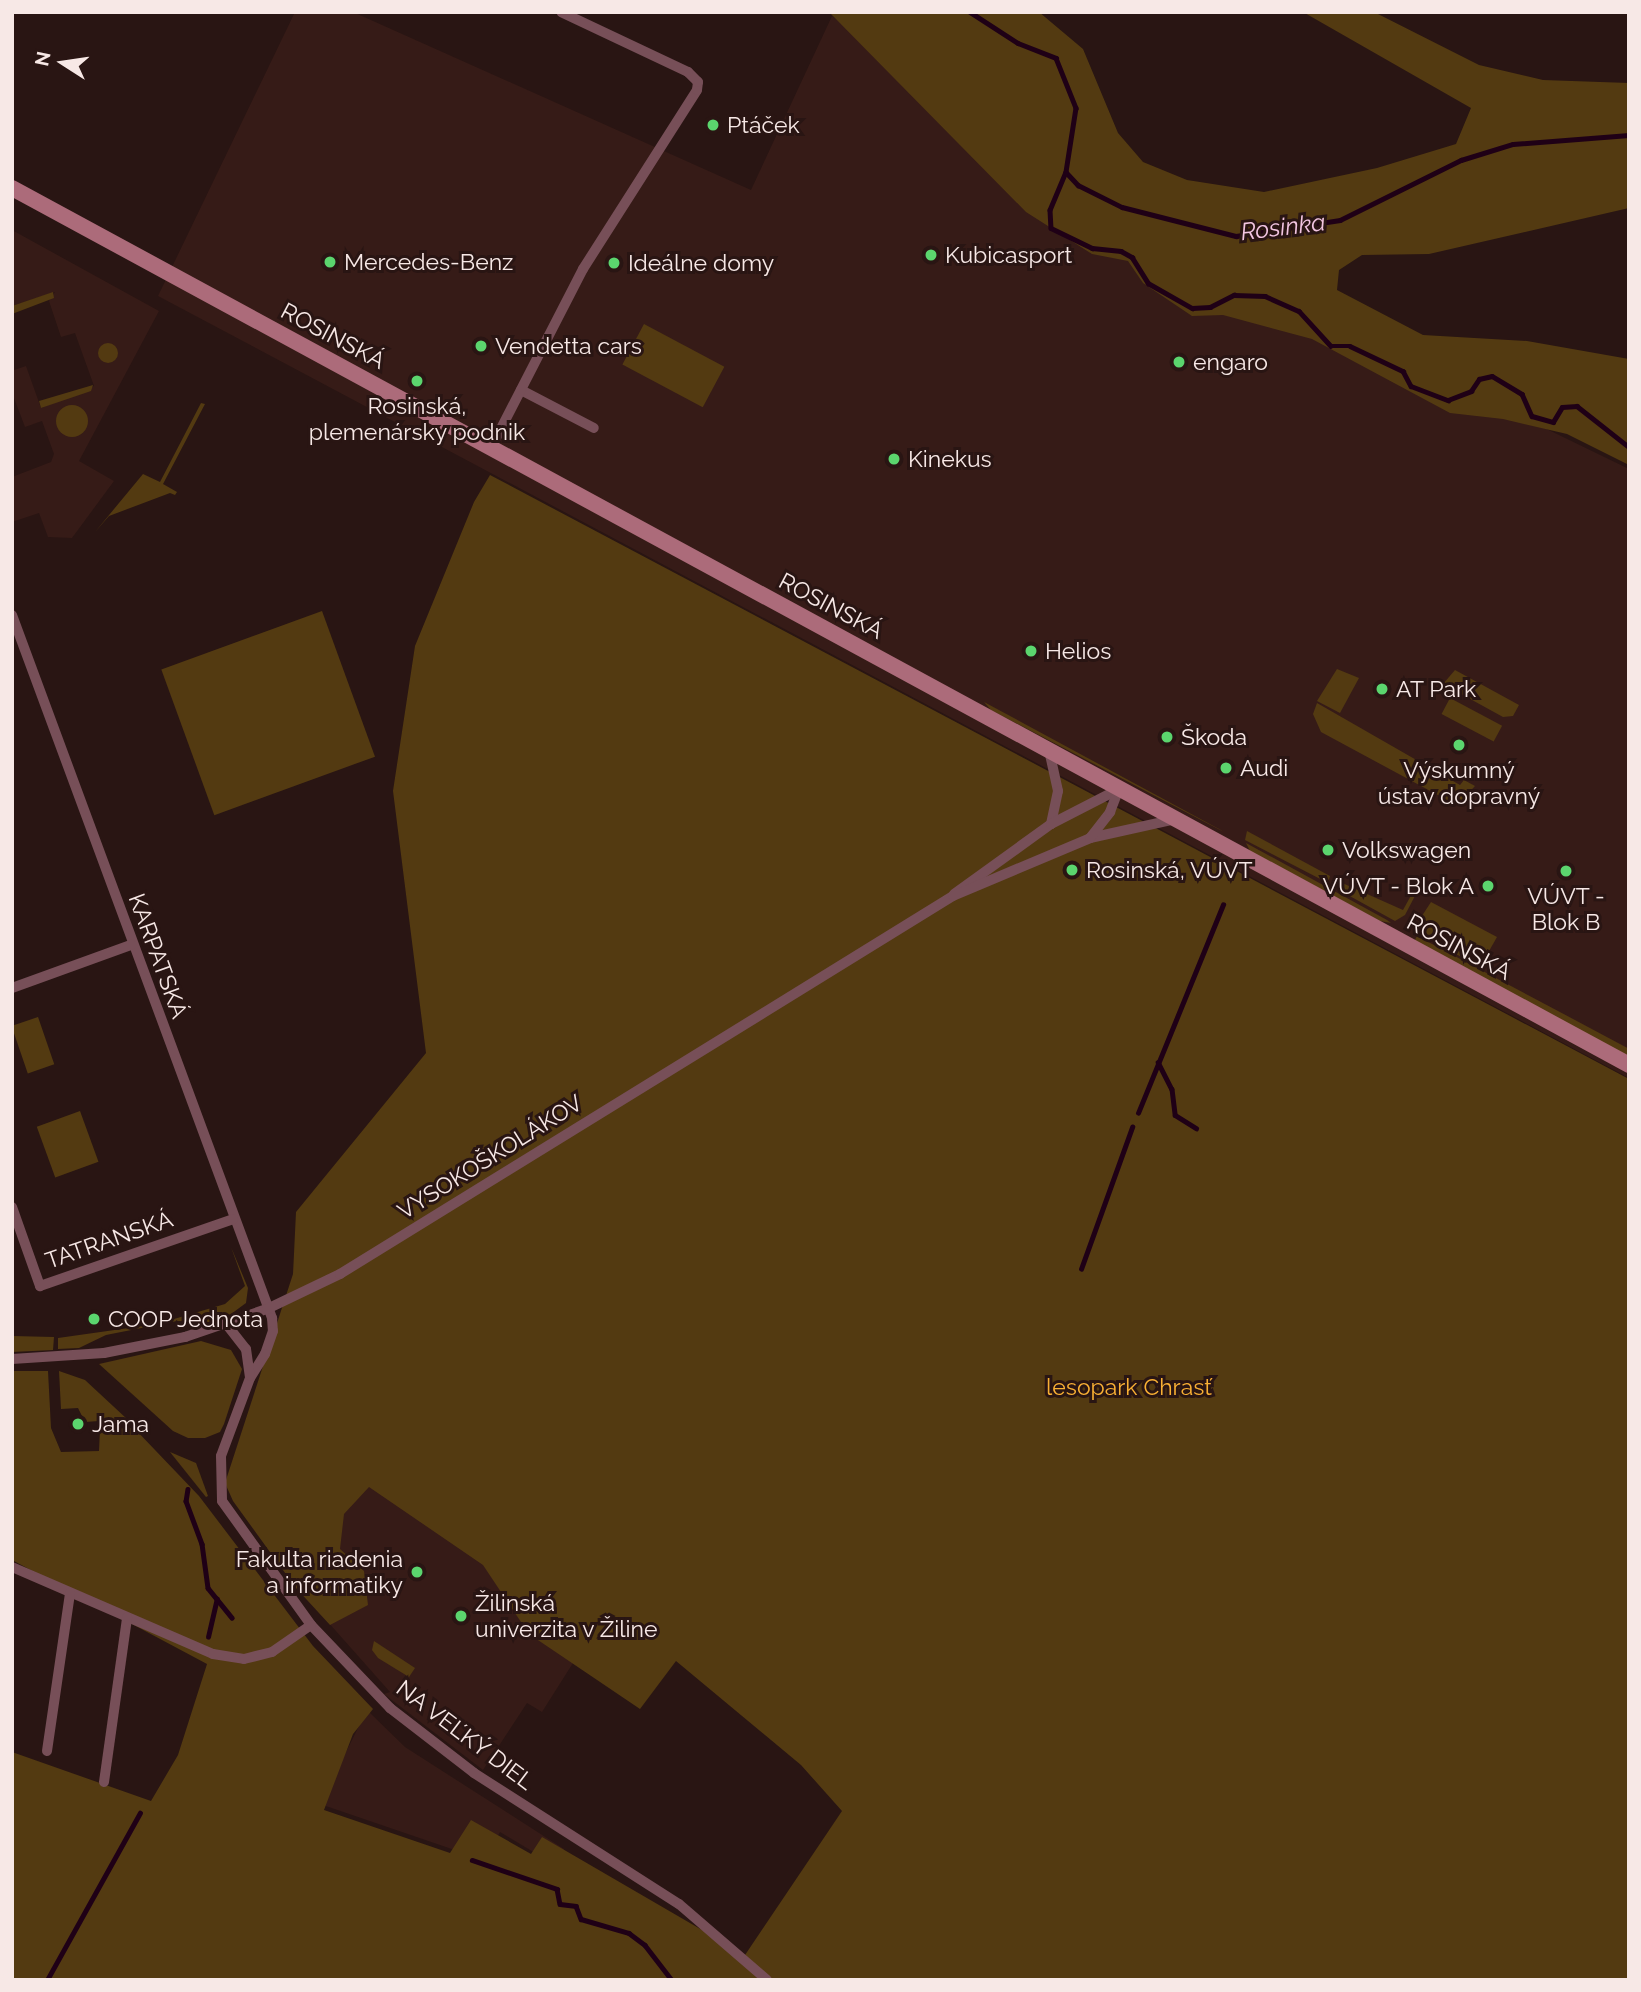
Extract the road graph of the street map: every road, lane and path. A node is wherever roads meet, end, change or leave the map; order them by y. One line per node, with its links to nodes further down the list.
1 (561, 12): 3 (street)
2 (12, 188): 5 (street, ROSINSKÁ)
3 (521, 390): 4 (street); 5 (street)
4 (594, 428)
5 (491, 448): 7 (street, ROSINSKÁ)
6 (12, 615): 13 (street, KARPATSKÁ)
7 (1049, 750): 8 (street, ROSINSKÁ); 10 (street)
8 (1119, 789): 9 (street, ROSINSKÁ); 10 (street, VYSOKOŠKOLÁKOV); 11 (street)
9 (1178, 820): 11 (street, VYSOKOŠKOLÁKOV); 15 (street, ROSINSKÁ)
10 (1051, 824): 12 (street, VYSOKOŠKOLÁKOV)
11 (1090, 838): 12 (street, VYSOKOŠKOLÁKOV)
12 (953, 896): 18 (street, VYSOKOŠKOLÁKOV)
13 (131, 945): 14 (street); 17 (street, KARPATSKÁ)
14 (12, 988)
15 (1629, 1065)
16 (12, 1207): 17 (street, TATRANSKÁ)
17 (233, 1219): 18 (street, KARPATSKÁ)
18 (267, 1309): 19 (street, VYSOKOŠKOLÁKOV); 21 (street, NA VEĽKÝ DIEL)
19 (227, 1325): 20 (street, VYSOKOŠKOLÁKOV); 21 (street)
20 (12, 1359)
21 (250, 1378): 25 (street, NA VEĽKÝ DIEL)
22 (12, 1567): 23 (street)
23 (70, 1593): 24 (street); 26 (street)
24 (127, 1618): 25 (street); 27 (street)
25 (311, 1625): 28 (street, NA VEĽKÝ DIEL)
26 (47, 1751)
27 (104, 1782)
28 (767, 1980)

